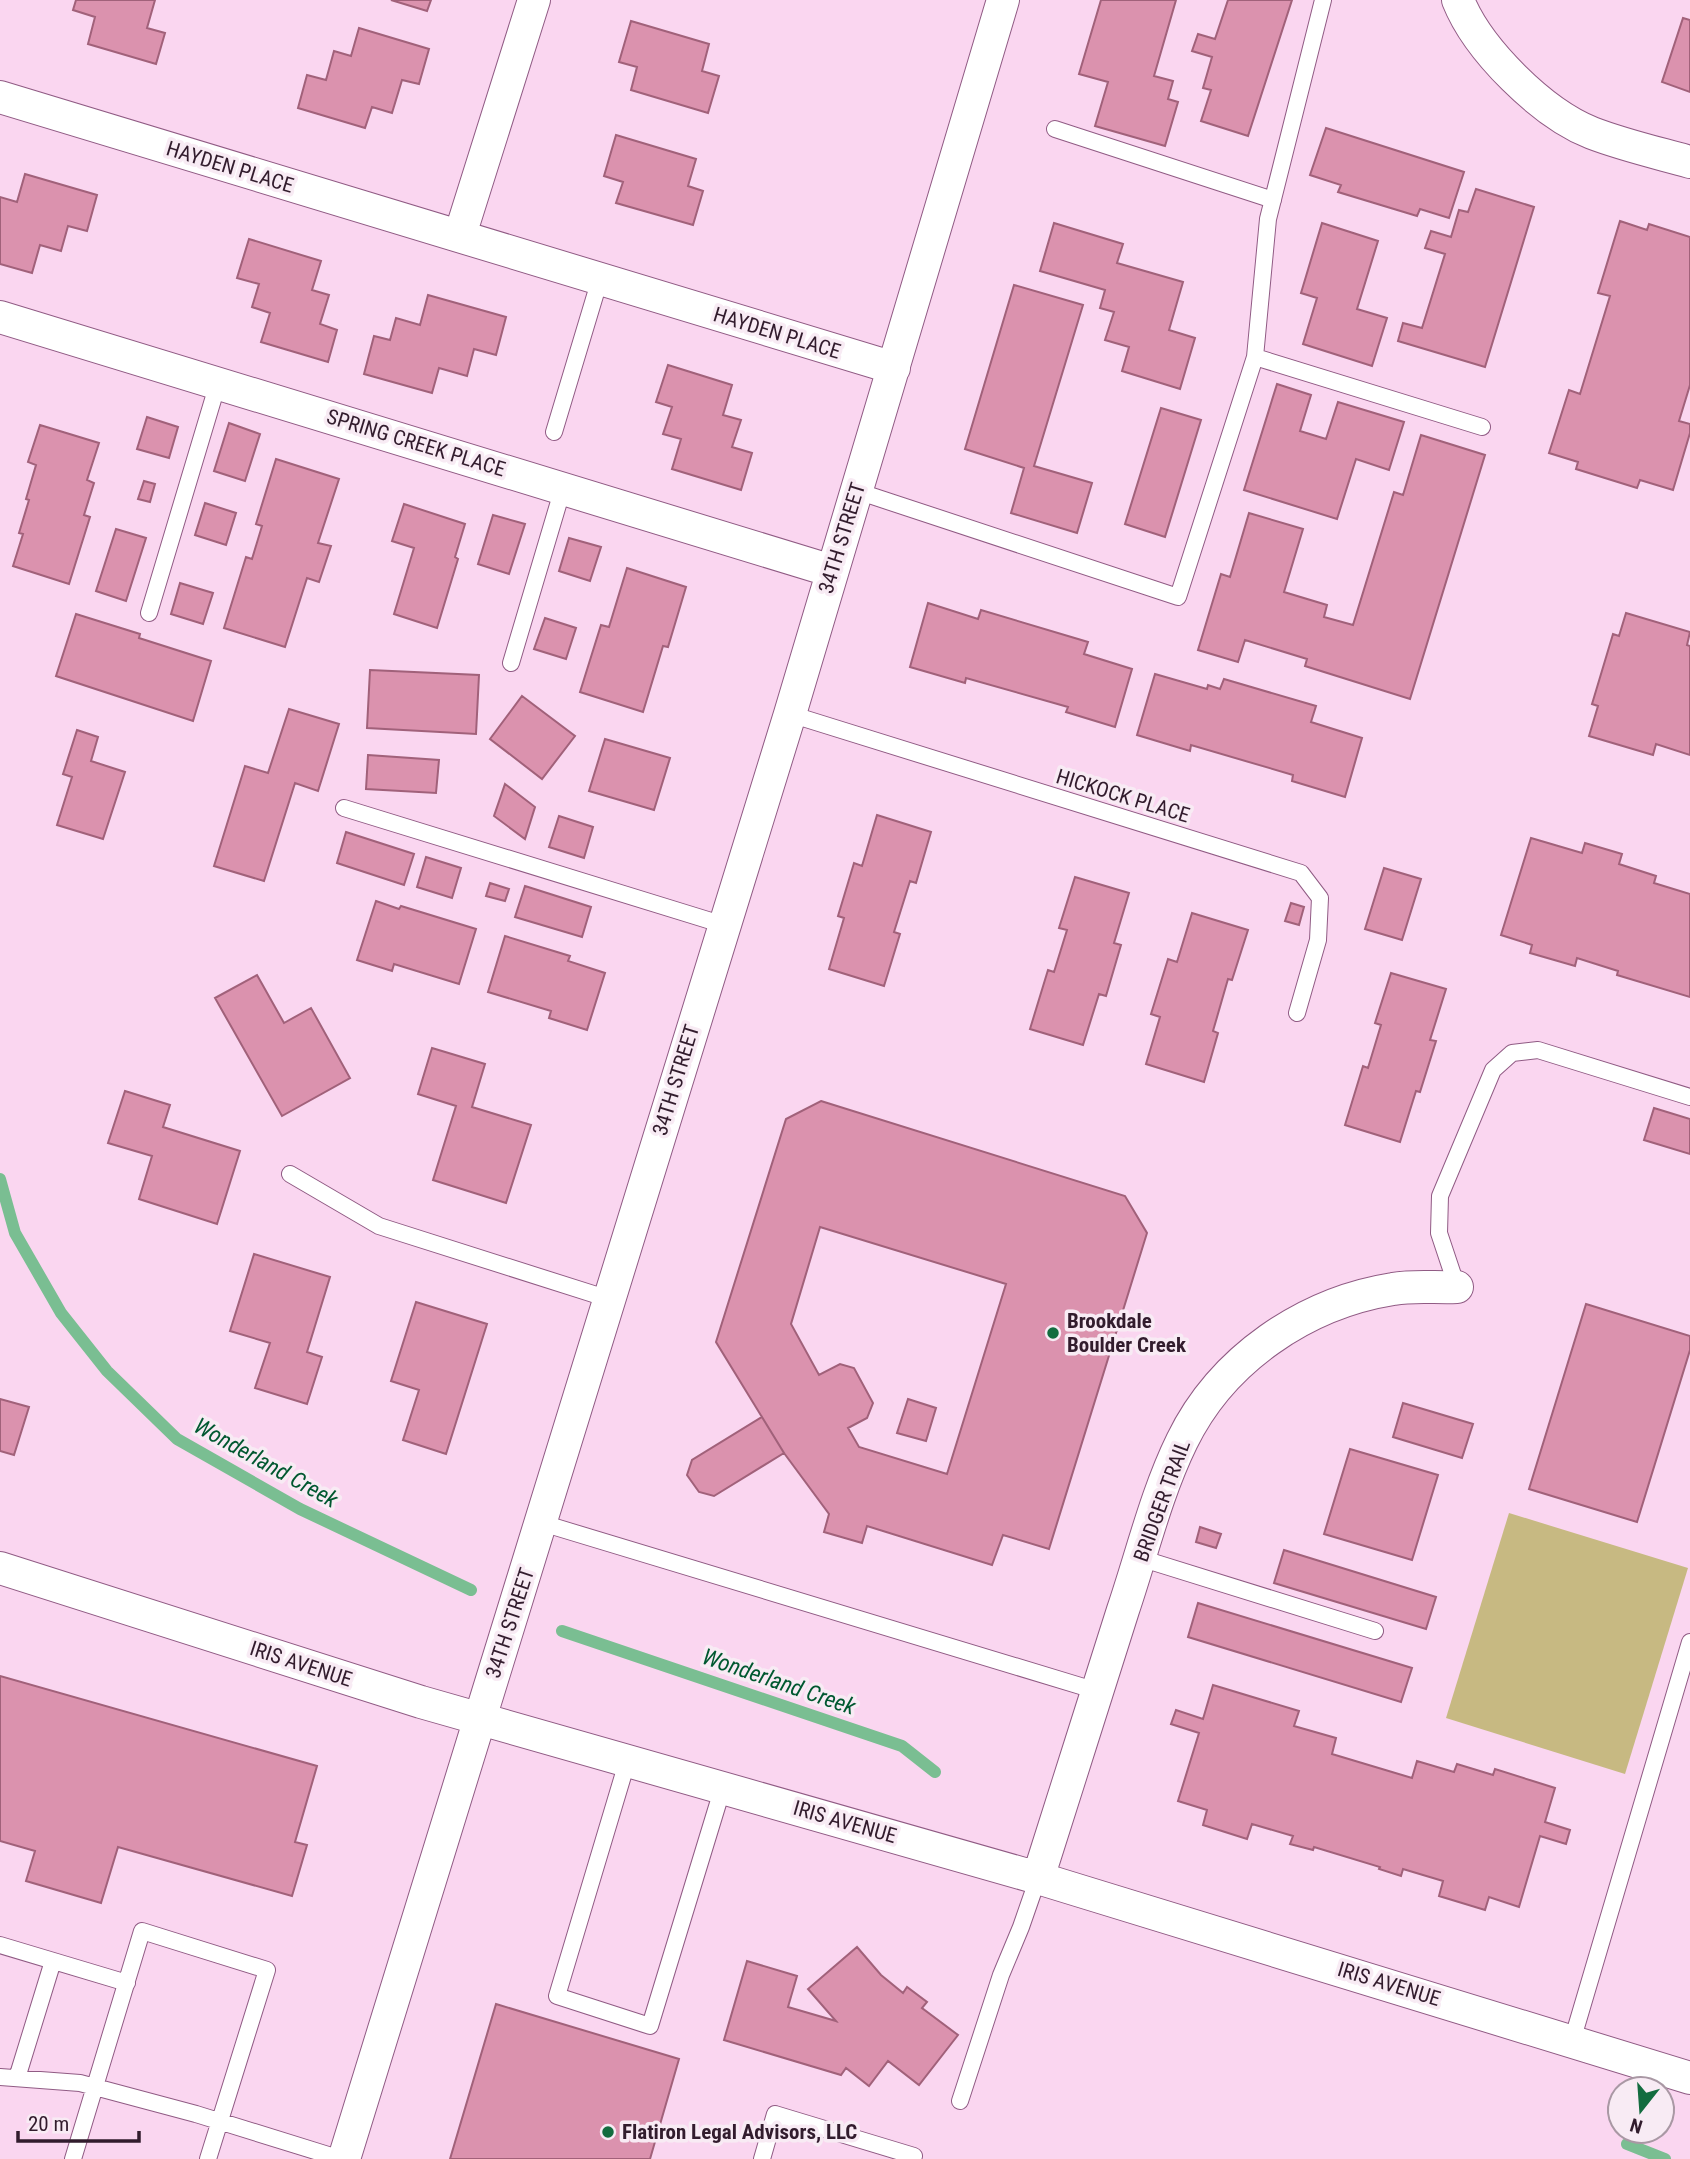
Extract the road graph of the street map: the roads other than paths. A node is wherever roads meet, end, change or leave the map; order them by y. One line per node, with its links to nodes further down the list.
1 (534, 0): 9 (street)
2 (1003, 0): 13 (street, 34TH STREET)
3 (1323, 0): 8 (lane)
4 (1458, 0): 7 (street)
5 (0, 97): 9 (street, HAYDEN PLACE)
6 (1055, 129): 8 (lane)
7 (1690, 162)
8 (1273, 200): 12 (lane)
9 (460, 235): 10 (street, HAYDEN PLACE)
10 (600, 279): 13 (street, HAYDEN PLACE); 16 (lane)
11 (0, 317): 14 (street, SPRING CREEK PLACE)
12 (1255, 357): 15 (lane); 18 (lane)
13 (894, 369): 18 (street, 34TH STREET)
14 (218, 383): 17 (street, SPRING CREEK PLACE); 20 (lane)
15 (1482, 427)
16 (554, 432)
17 (563, 488): 19 (street, SPRING CREEK PLACE); 21 (lane)
18 (857, 491): 19 (street, 34TH STREET)
19 (832, 571): 22 (street, 34TH STREET)
20 (149, 613)
21 (511, 663)
22 (790, 714): 24 (street, 34TH STREET); 25 (lane, HICKOCK PLACE)
23 (344, 808): 24 (lane)
24 (724, 925): 29 (street, 34TH STREET)
25 (1297, 1013)
26 (1690, 1097): 28 (lane)
27 (290, 1174): 29 (lane)
28 (1457, 1287): 31 (street, BRIDGER TRAIL)
29 (609, 1299): 30 (street, 34TH STREET)
30 (542, 1523): 35 (lane); 36 (street, 34TH STREET)
31 (1140, 1558): 33 (lane); 35 (street, BRIDGER TRAIL)
32 (0, 1569): 36 (street, IRIS AVENUE)
33 (1375, 1630)
34 (1690, 1642): 43 (lane)
35 (1097, 1691): 39 (street, BRIDGER TRAIL)
36 (481, 1717): 37 (street, IRIS AVENUE); 52 (street, 34TH STREET)
37 (628, 1759): 38 (street, IRIS AVENUE); 38 (lane)
38 (723, 1787): 39 (street, IRIS AVENUE)
39 (1038, 1878): 43 (street, IRIS AVENUE); 48 (lane)
40 (0, 1945): 41 (lane)
41 (53, 1961): 42 (lane); 45 (lane)
42 (127, 1983): 47 (lane); 49 (lane)
43 (1572, 2041): 46 (street, IRIS AVENUE)
44 (0, 2077): 45 (lane)
45 (17, 2078): 47 (lane)
46 (1690, 2078)
47 (95, 2087): 49 (lane); 50 (lane)
48 (960, 2101)
49 (219, 2121): 51 (lane); 52 (lane)
50 (73, 2159)
51 (208, 2159)
52 (343, 2159)
53 (761, 2159): 54 (lane)
54 (913, 2159)

